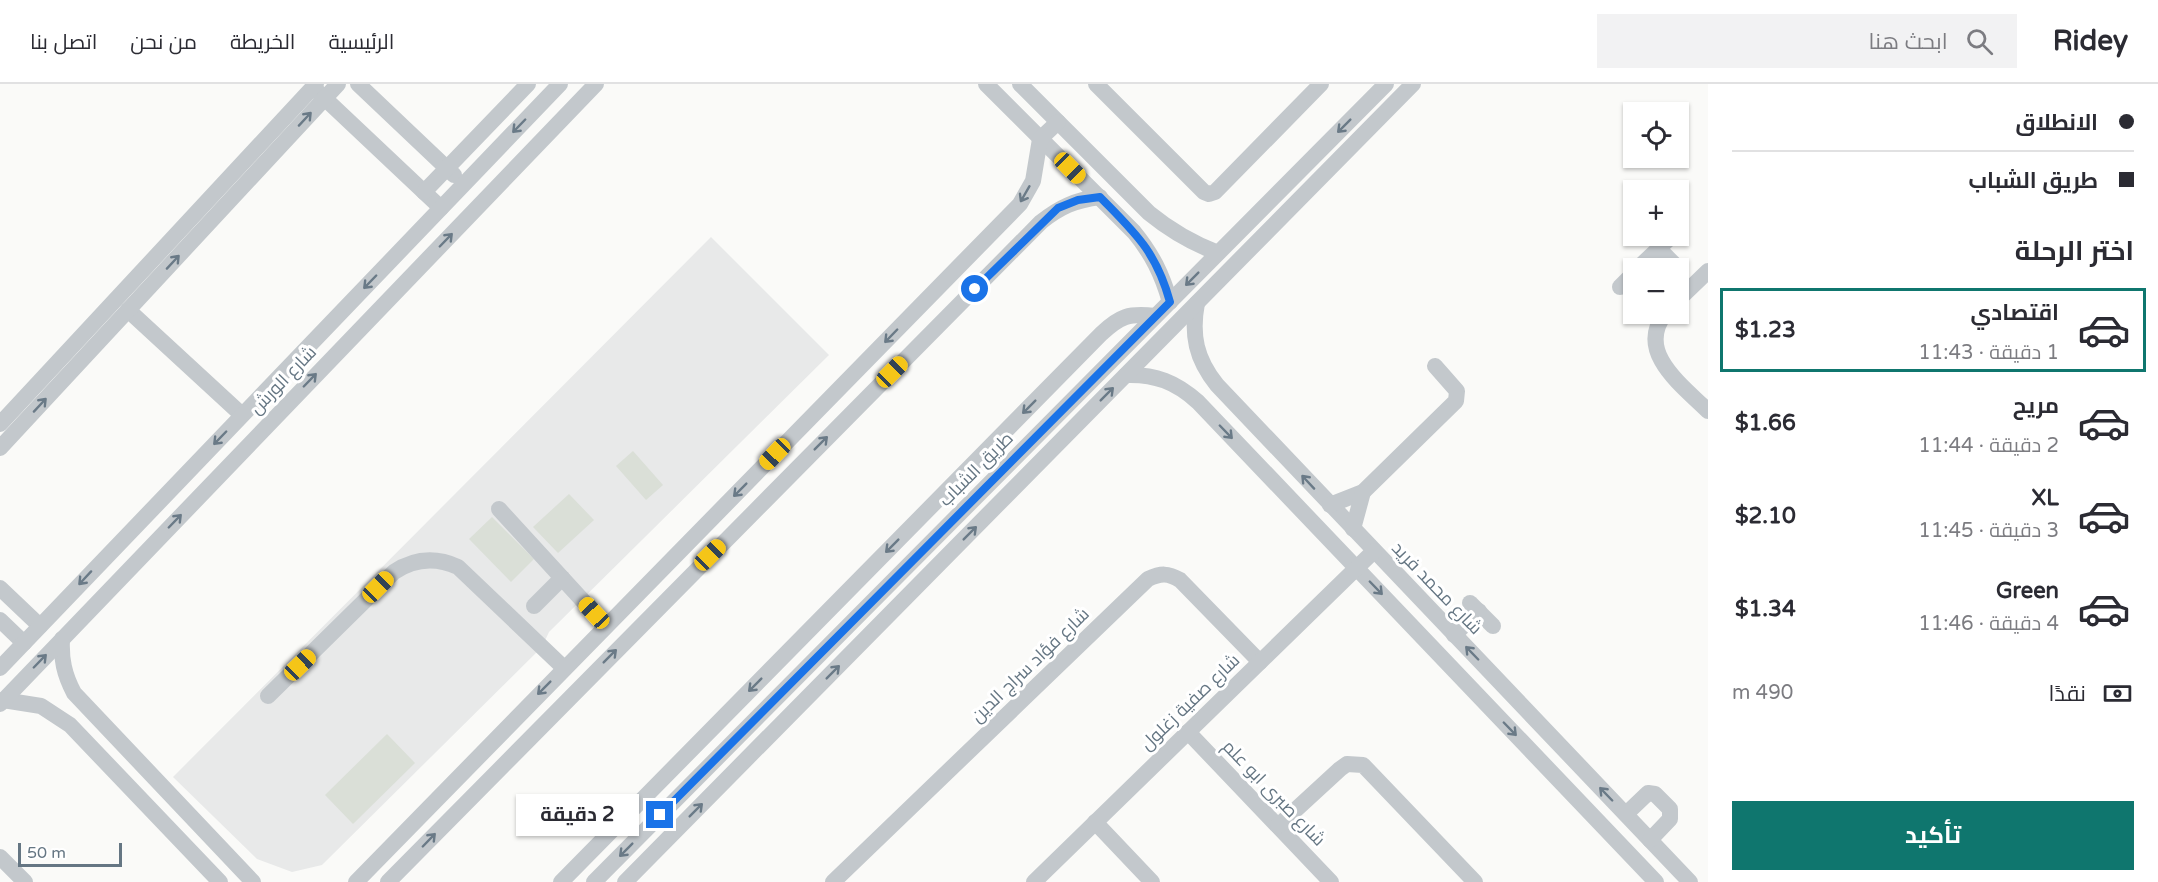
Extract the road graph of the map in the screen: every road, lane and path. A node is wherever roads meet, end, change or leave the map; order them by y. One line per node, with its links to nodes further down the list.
1 (338, 84): 12 (street)
2 (357, 84): 15 (street)
3 (528, 84): 15 (street)
4 (560, 84): 16 (street, شارع الورش, one-way to 16)
5 (596, 84): 53 (street, شارع الورش, one-way to 5)
6 (986, 84): 14 (street)
7 (1020, 84): 13 (street)
8 (1096, 84): 9 (street)
9 (1321, 84)
10 (1386, 84): 22 (street, طريق الشباب, one-way to 22)
11 (1413, 84): 32 (street)
12 (318, 90): 17 (street); 33 (street, one-way to 12); 42 (street)
13 (1058, 122): 14 (street); 22 (street)
14 (1040, 139): 18 (street); 44 (street, one-way to 44)
15 (447, 168): 16 (street); 17 (street)
16 (464, 184): 19 (street, شارع الورش)
17 (424, 192): 19 (street)
18 (1100, 197): 31 (street); 45 (street, one-way to 18)
19 (441, 208): 41 (street, شارع الورش, one-way to 41)
20 (1662, 246): 21 (street)
21 (1659, 249): 23 (street); 24 (street)
22 (1218, 253): 31 (street, طريق الشباب, one-way to 31)
23 (1649, 258)
24 (1668, 258)
25 (1708, 271): 28 (street)
26 (1689, 280): 28 (street)
27 (1623, 284): 29 (street)
28 (1694, 285): 30 (street)
29 (1620, 287)
30 (1689, 290)
31 (1170, 302): 34 (street, طريق الشباب)
32 (1197, 303): 37 (street); 38 (street, شارع محمد فريد)
33 (128, 310): 41 (street); 43 (street, one-way to 33)
34 (1155, 316): 84 (street, one-way to 84); 85 (street, طريق الشباب, one-way to 85)
35 (1659, 324): 40 (street)
36 (1435, 366): 46 (street)
37 (1126, 375): 39 (street); 86 (street, one-way to 37)
38 (1216, 385): 39 (street); 47 (street, شارع محمد فريد, one-way to 38)
39 (1198, 402): 54 (street, one-way to 54)
40 (1708, 411)
41 (242, 415): 50 (street, شارع الورش, one-way to 50)
42 (0, 424)
43 (0, 447)
44 (759, 471): 45 (street); 52 (street, one-way to 52)
45 (776, 488): 55 (street)
46 (1363, 492): 47 (street); 49 (street)
47 (1330, 505): 49 (street, شارع محمد فريد)
48 (499, 509): 56 (street)
49 (1353, 530): 51 (street, شارع محمد فريد)
50 (120, 542): 53 (street); 60 (street, شارع الورش, one-way to 60)
51 (1374, 551): 54 (street, شارع صفية زغلول); 63 (street, شارع محمد فريد)
52 (677, 555): 55 (street); 61 (street)
53 (138, 560): 64 (street, شارع الورش)
54 (1356, 568): 66 (street, شارع صفية زغلول); 92 (street, one-way to 92)
55 (694, 571): 73 (street, one-way to 55)
56 (562, 578): 58 (street); 61 (street)
57 (0, 588): 60 (street)
58 (534, 606)
59 (0, 620): 65 (street)
60 (40, 626): 65 (street, شارع الورش)
61 (606, 626): 68 (street)
62 (1493, 626): 63 (street)
63 (1454, 635): 74 (street, شارع محمد فريد, one-way to 63)
64 (62, 639): 70 (street, شارع الورش, one-way to 64); 81 (street)
65 (24, 644): 67 (street, شارع الورش)
66 (1260, 662): 71 (street, شارع صفية زغلول); 87 (street, شارع فؤاد سراج الدين)
67 (0, 668)
68 (564, 668): 69 (street); 72 (street, one-way to 72)
69 (268, 696)
70 (1, 702): 80 (street)
71 (1188, 732): 75 (street, شارع صفية زغلول); 76 (street, شارع صبرى ابو علم)
72 (498, 735): 73 (street); 82 (street)
73 (515, 752): 83 (street, one-way to 73)
74 (1626, 814): 77 (street, شارع محمد فريد); 77 (street)
75 (1095, 822): 88 (street, شارع صفية زغلول); 89 (street)
76 (1278, 826): 90 (street, شارع صبرى ابو علم); 91 (street)
77 (1650, 840): 93 (street, شارع محمد فريد)
78 (0, 857): 79 (street)
79 (25, 882)
80 (220, 882)
81 (253, 882)
82 (356, 882)
83 (388, 882)
84 (561, 882)
85 (594, 882)
86 (625, 882)
87 (833, 882)
88 (1034, 882)
89 (1152, 882)
90 (1331, 882)
91 (1475, 882)
92 (1656, 882)
93 (1690, 882)

